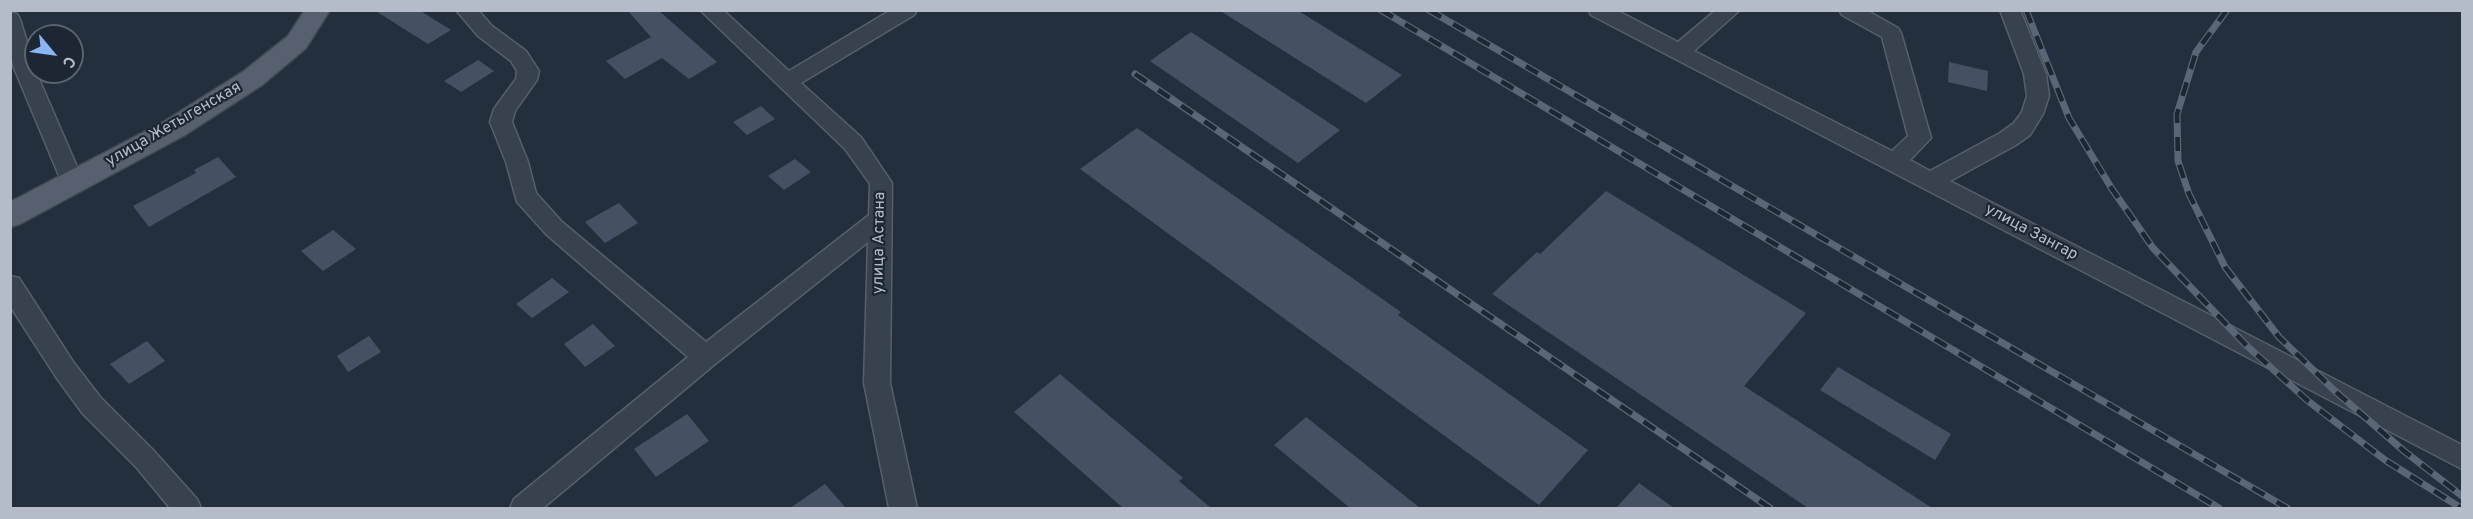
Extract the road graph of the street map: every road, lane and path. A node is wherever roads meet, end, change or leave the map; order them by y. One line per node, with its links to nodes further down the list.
1 (318, 10): 14 (main road, улица Жетыгенская)
2 (466, 10): 18 (street)
3 (710, 10): 11 (street, улица Астана)
4 (907, 10): 11 (street)
5 (1598, 10): 10 (street, улица Зангар)
6 (1730, 10): 10 (street)
7 (1849, 10): 12 (street)
8 (2010, 10): 13 (street)
9 (10, 19): 14 (street)
10 (1679, 52): 12 (street, улица Зангар)
11 (786, 82): 16 (street, улица Астана)
12 (1893, 162): 13 (street, улица Зангар)
13 (1930, 181): 19 (street, улица Зангар)
14 (73, 183): 15 (main road, улица Жетыгенская)
15 (10, 216)
16 (880, 219): 18 (street); 22 (street, улица Астана)
17 (10, 285): 20 (street)
18 (706, 357): 21 (street)
19 (2463, 458)
20 (187, 508)
21 (524, 508)
22 (903, 508)

